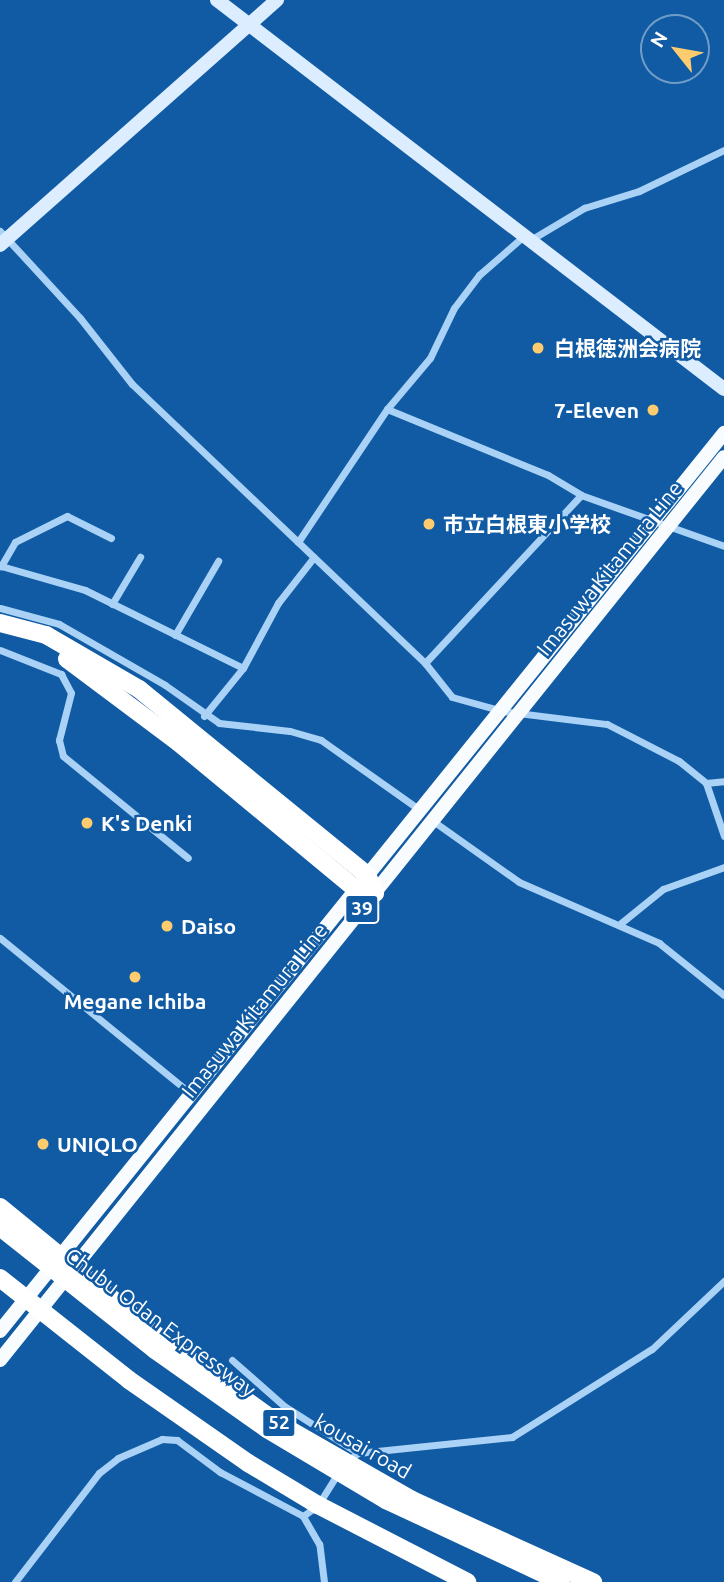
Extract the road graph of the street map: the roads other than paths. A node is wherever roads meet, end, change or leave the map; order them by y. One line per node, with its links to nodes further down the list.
1 (217, 0): 3 (street)
2 (277, 0): 3 (street)
3 (250, 26): 5 (street); 6 (street)
4 (724, 150): 5 (street)
5 (529, 236): 7 (street); 8 (street)
6 (2, 238): 15 (street)
7 (724, 389)
8 (387, 409): 11 (street); 15 (street)
9 (724, 433): 12 (main road, Imasuwa Kitamura Line / 39)
10 (724, 457): 13 (main road, Imasuwa Kitamura Line / 39)
11 (581, 495): 12 (street); 26 (street)
12 (653, 522): 13 (street); 28 (main road, Imasuwa Kitamura Line / 39)
13 (668, 527): 16 (street); 29 (main road, Imasuwa Kitamura Line / 39)
14 (111, 538): 20 (street)
15 (298, 542): 18 (street)
16 (724, 546)
17 (140, 557): 20 (street)
18 (314, 557): 26 (street); 27 (street)
19 (218, 561): 23 (street)
20 (112, 604): 23 (street)
21 (0, 608): 30 (street)
22 (0, 624): 38 (highway)
23 (175, 635): 27 (street)
24 (0, 636): 38 (highway)
25 (0, 650): 36 (street)
26 (425, 663): 28 (street)
27 (243, 668): 30 (street)
28 (502, 710): 29 (street); 33 (main road, Imasuwa Kitamura Line / 39)
29 (521, 712): 32 (street); 34 (main road, Imasuwa Kitamura Line / 39)
30 (204, 716): 33 (street)
31 (724, 782): 32 (street)
32 (706, 783): 35 (street)
33 (420, 810): 38 (main road, Imasuwa Kitamura Line / 39)
34 (433, 821): 39 (main road, Imasuwa Kitamura Line / 39); 40 (street)
35 (724, 836)
36 (188, 858)
37 (724, 867): 40 (street)
38 (361, 882): 39 (highway); 43 (main road, Imasuwa Kitamura Line / 39)
39 (375, 892): 49 (main road, Imasuwa Kitamura Line / 39)
40 (621, 923): 42 (street)
41 (0, 938): 43 (street)
42 (724, 995)
43 (190, 1093): 48 (main road, Imasuwa Kitamura Line / 39)
44 (0, 1207): 48 (highway, kousai road / 52)
45 (0, 1219): 53 (highway, bridge)
46 (0, 1227): 53 (highway, Chubu Odan Expressway, bridge)
47 (0, 1238): 63 (highway, Chubu Odan Expressway)
48 (60, 1256): 49 (highway, kousai road / 52); 52 (main road, Imasuwa Kitamura Line / 39)
49 (74, 1268): 54 (main road, Imasuwa Kitamura Line / 39); 58 (highway, kousai road / 52)
50 (0, 1278): 52 (highway, 52)
51 (724, 1281): 58 (street)
52 (25, 1298): 54 (highway, 52); 55 (main road, Imasuwa Kitamura Line / 39)
53 (98, 1306): 64 (highway, Chubu Odan Expressway, bridge)
54 (40, 1310): 56 (main road, Imasuwa Kitamura Line / 39); 59 (highway, 52)
55 (0, 1331)
56 (0, 1360)
57 (232, 1360): 58 (street)
58 (352, 1458): 59 (street); 65 (highway, kousai road / 52)
59 (310, 1511): 60 (street); 61 (street); 62 (highway, 52)
60 (15, 1582)
61 (324, 1582)
62 (467, 1582)
63 (540, 1582)
64 (561, 1582)
65 (593, 1582)

